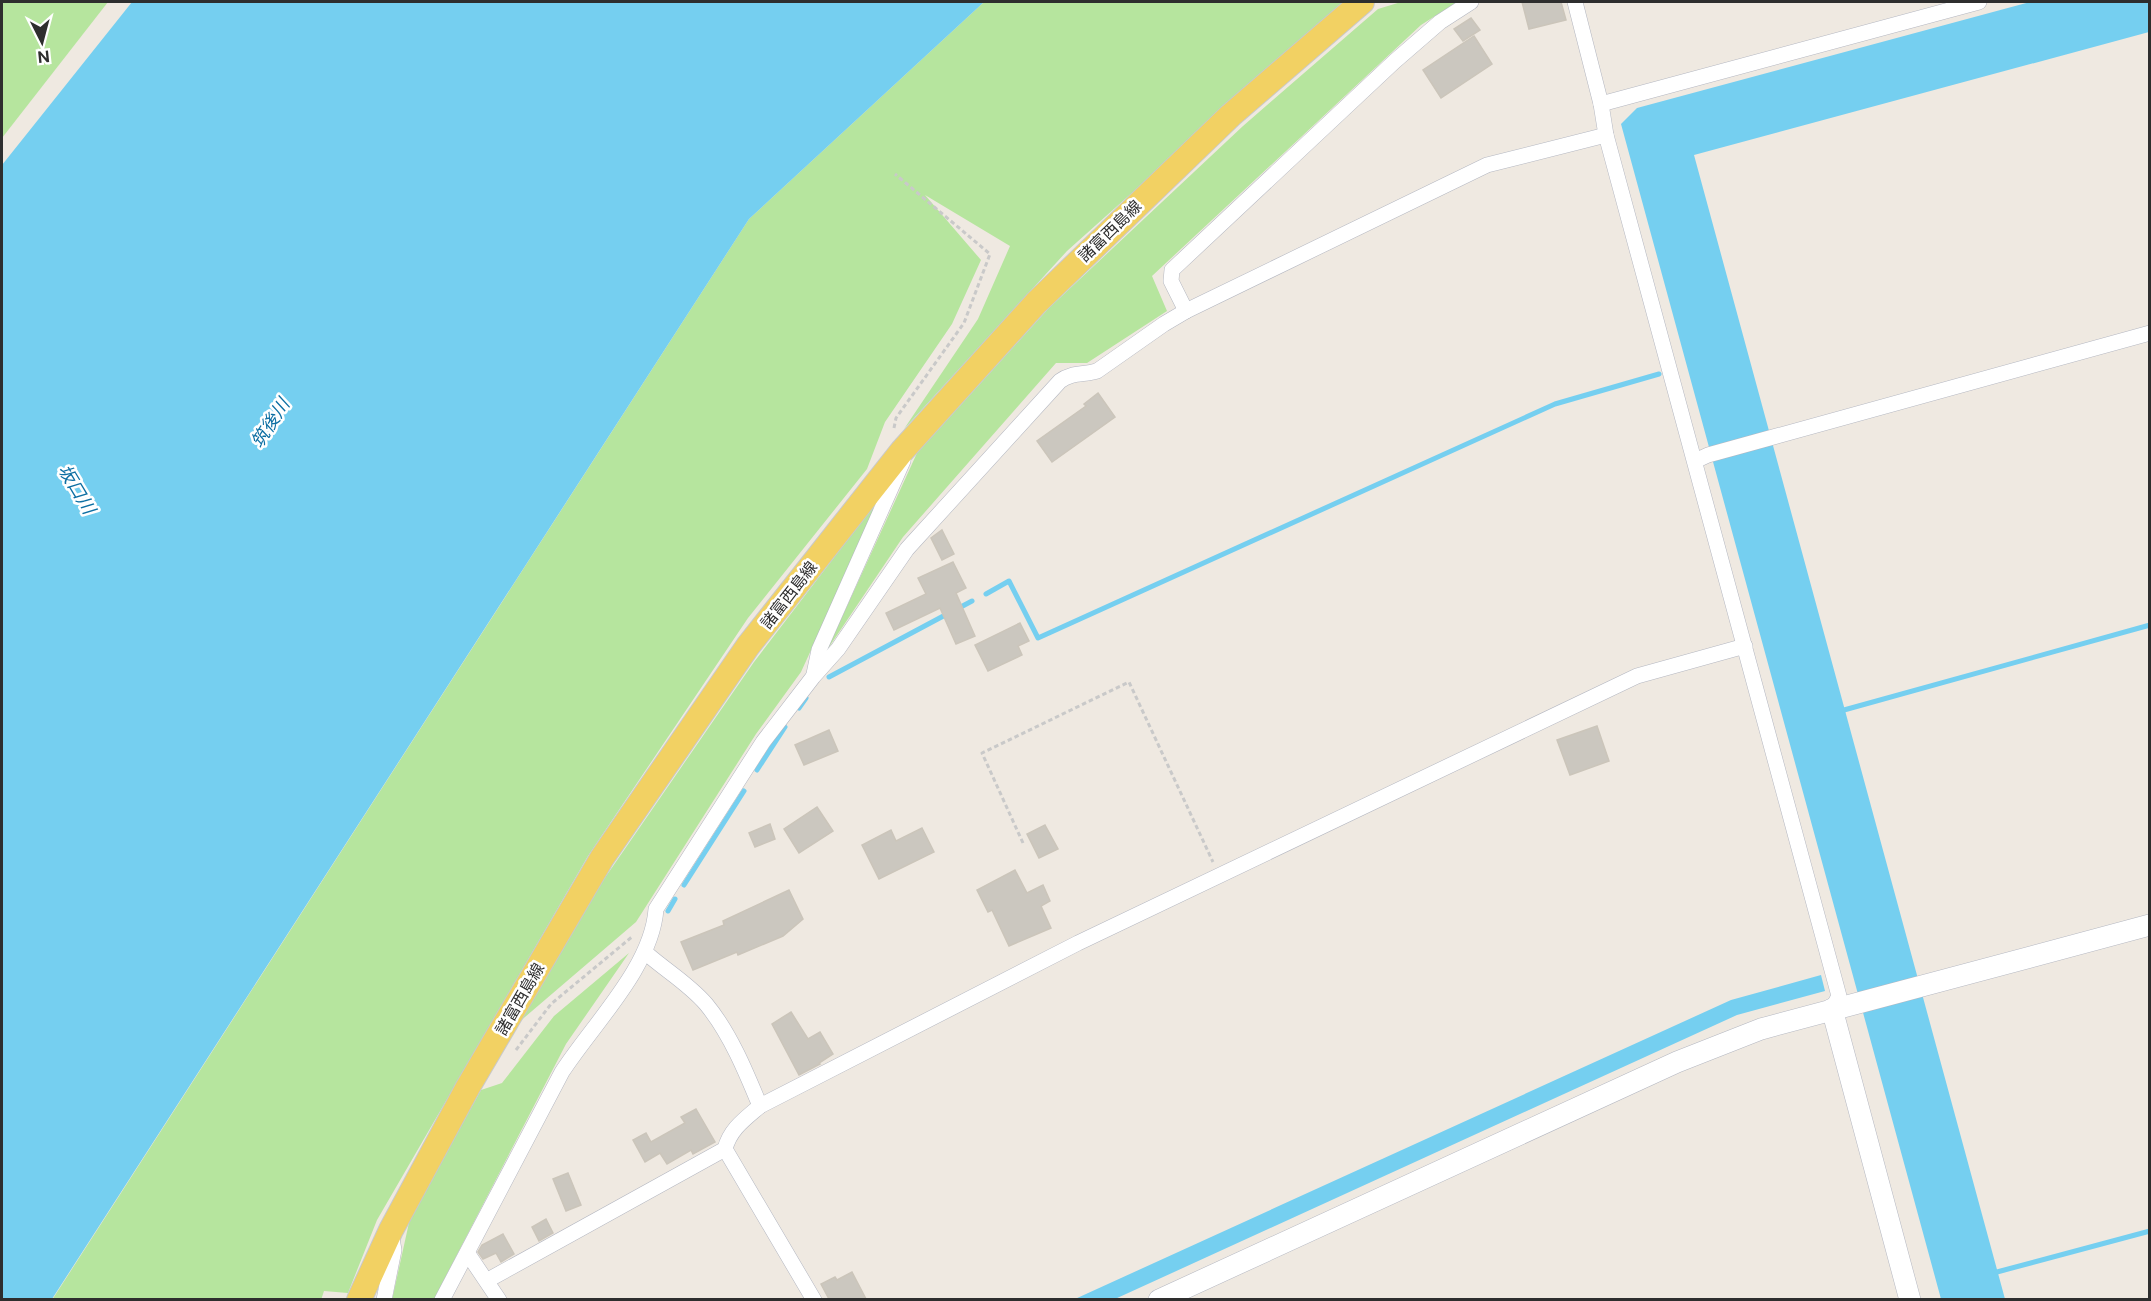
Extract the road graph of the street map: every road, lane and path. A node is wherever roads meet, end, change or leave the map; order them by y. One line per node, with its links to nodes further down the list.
1 (1362, 2): 10 (main road, 諸富西島線)
2 (1471, 2): 8 (street)
3 (1575, 2): 5 (street)
4 (1979, 2): 5 (street)
5 (1601, 104): 6 (street)
6 (1606, 135): 8 (street); 11 (street)
7 (895, 174): 10 (path)
8 (1186, 311): 13 (street)
9 (2150, 333): 11 (street)
10 (902, 451): 13 (street); 23 (main road, 諸富西島線)
11 (1701, 458): 12 (street)
12 (1745, 646): 15 (street); 19 (street)
13 (813, 677): 17 (street)
14 (1023, 843): 15 (path)
15 (1219, 875): 21 (street)
16 (2150, 925): 19 (street)
17 (655, 926): 18 (street); 20 (path)
18 (646, 953): 21 (street); 24 (street)
19 (1832, 1009): 31 (street); 32 (street)
20 (513, 1054)
21 (760, 1106): 22 (street)
22 (725, 1149): 25 (street); 30 (street)
23 (390, 1230): 26 (main road, 諸富西島線); 27 (street)
24 (468, 1254): 25 (street); 28 (street)
25 (488, 1280): 29 (street)
26 (359, 1299)
27 (384, 1299)
28 (442, 1299)
29 (499, 1299)
30 (814, 1299)
31 (1159, 1299)
32 (1910, 1299)

